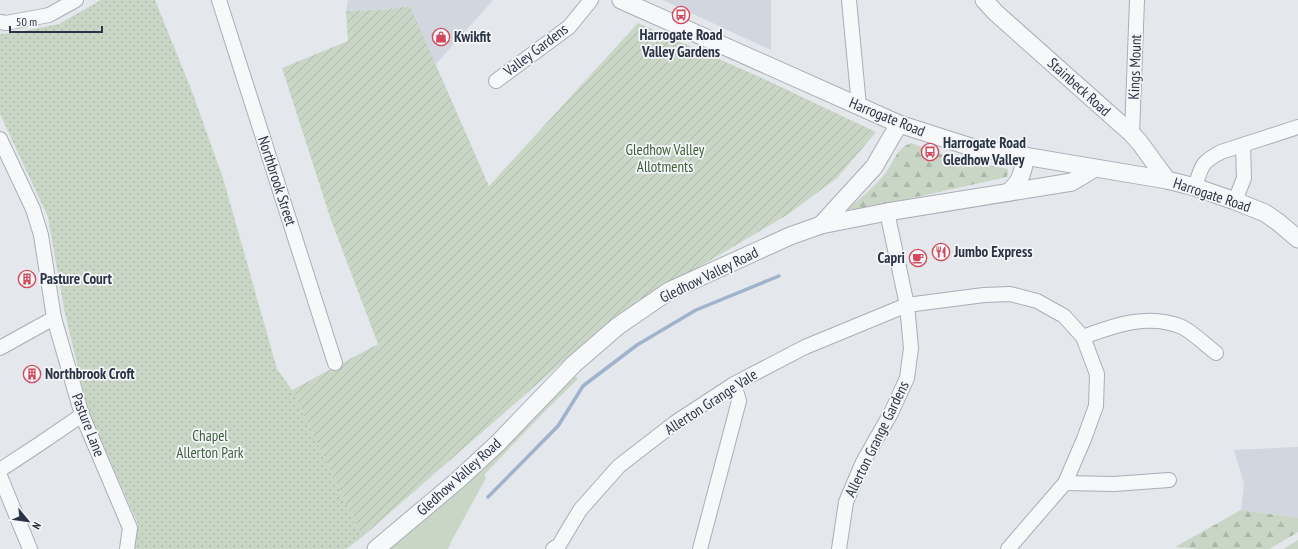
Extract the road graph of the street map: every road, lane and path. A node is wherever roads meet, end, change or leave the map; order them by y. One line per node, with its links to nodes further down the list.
1 (76, 0): 8 (street)
2 (219, 0): 30 (street, Northbrook Street)
3 (591, 0): 9 (street, Valley Gardens)
4 (621, 0): 10 (street, Harrogate Road)
5 (849, 0): 10 (street)
6 (984, 0): 13 (street, Stainbeck Road)
7 (1137, 0): 13 (street, Kings Mount)
8 (0, 22)
9 (496, 81)
10 (859, 106): 11 (street, Harrogate Road)
11 (899, 124): 16 (street, Harrogate Road); 23 (street)
12 (1298, 127): 15 (street)
13 (1132, 134): 18 (street, Stainbeck Road)
14 (0, 139): 26 (street, Pasture Lane)
15 (1243, 145): 19 (street); 21 (street)
16 (1026, 156): 17 (street, Harrogate Road); 20 (street)
17 (1095, 168): 18 (street, Harrogate Road); 20 (street, Gledhow Valley Road)
18 (1167, 180): 19 (street, Harrogate Road)
19 (1195, 187): 21 (street, Harrogate Road)
20 (1009, 192): 22 (street, Gledhow Valley Road)
21 (1235, 201): 24 (street, Harrogate Road)
22 (887, 212): 23 (street, Gledhow Valley Road); 25 (street, Allerton Grange Gardens)
23 (821, 225): 40 (street, Gledhow Valley Road)
24 (1298, 239)
25 (907, 306): 27 (street, Allerton Grange Vale); 31 (street, Allerton Grange Vale); 42 (street, Allerton Grange Gardens)
26 (54, 318): 28 (street); 32 (street, Pasture Lane)
27 (1083, 337): 29 (street); 36 (street)
28 (0, 348)
29 (1216, 353)
30 (335, 363)
31 (734, 384): 37 (street, Allerton Grange Vale); 41 (street)
32 (82, 415): 33 (street); 39 (street, Pasture Lane)
33 (0, 470)
34 (0, 476): 38 (street)
35 (1169, 480): 36 (street)
36 (1065, 483): 43 (street)
37 (557, 548)
38 (30, 549)
39 (127, 549)
40 (376, 549)
41 (700, 549)
42 (839, 549)
43 (1008, 549)

